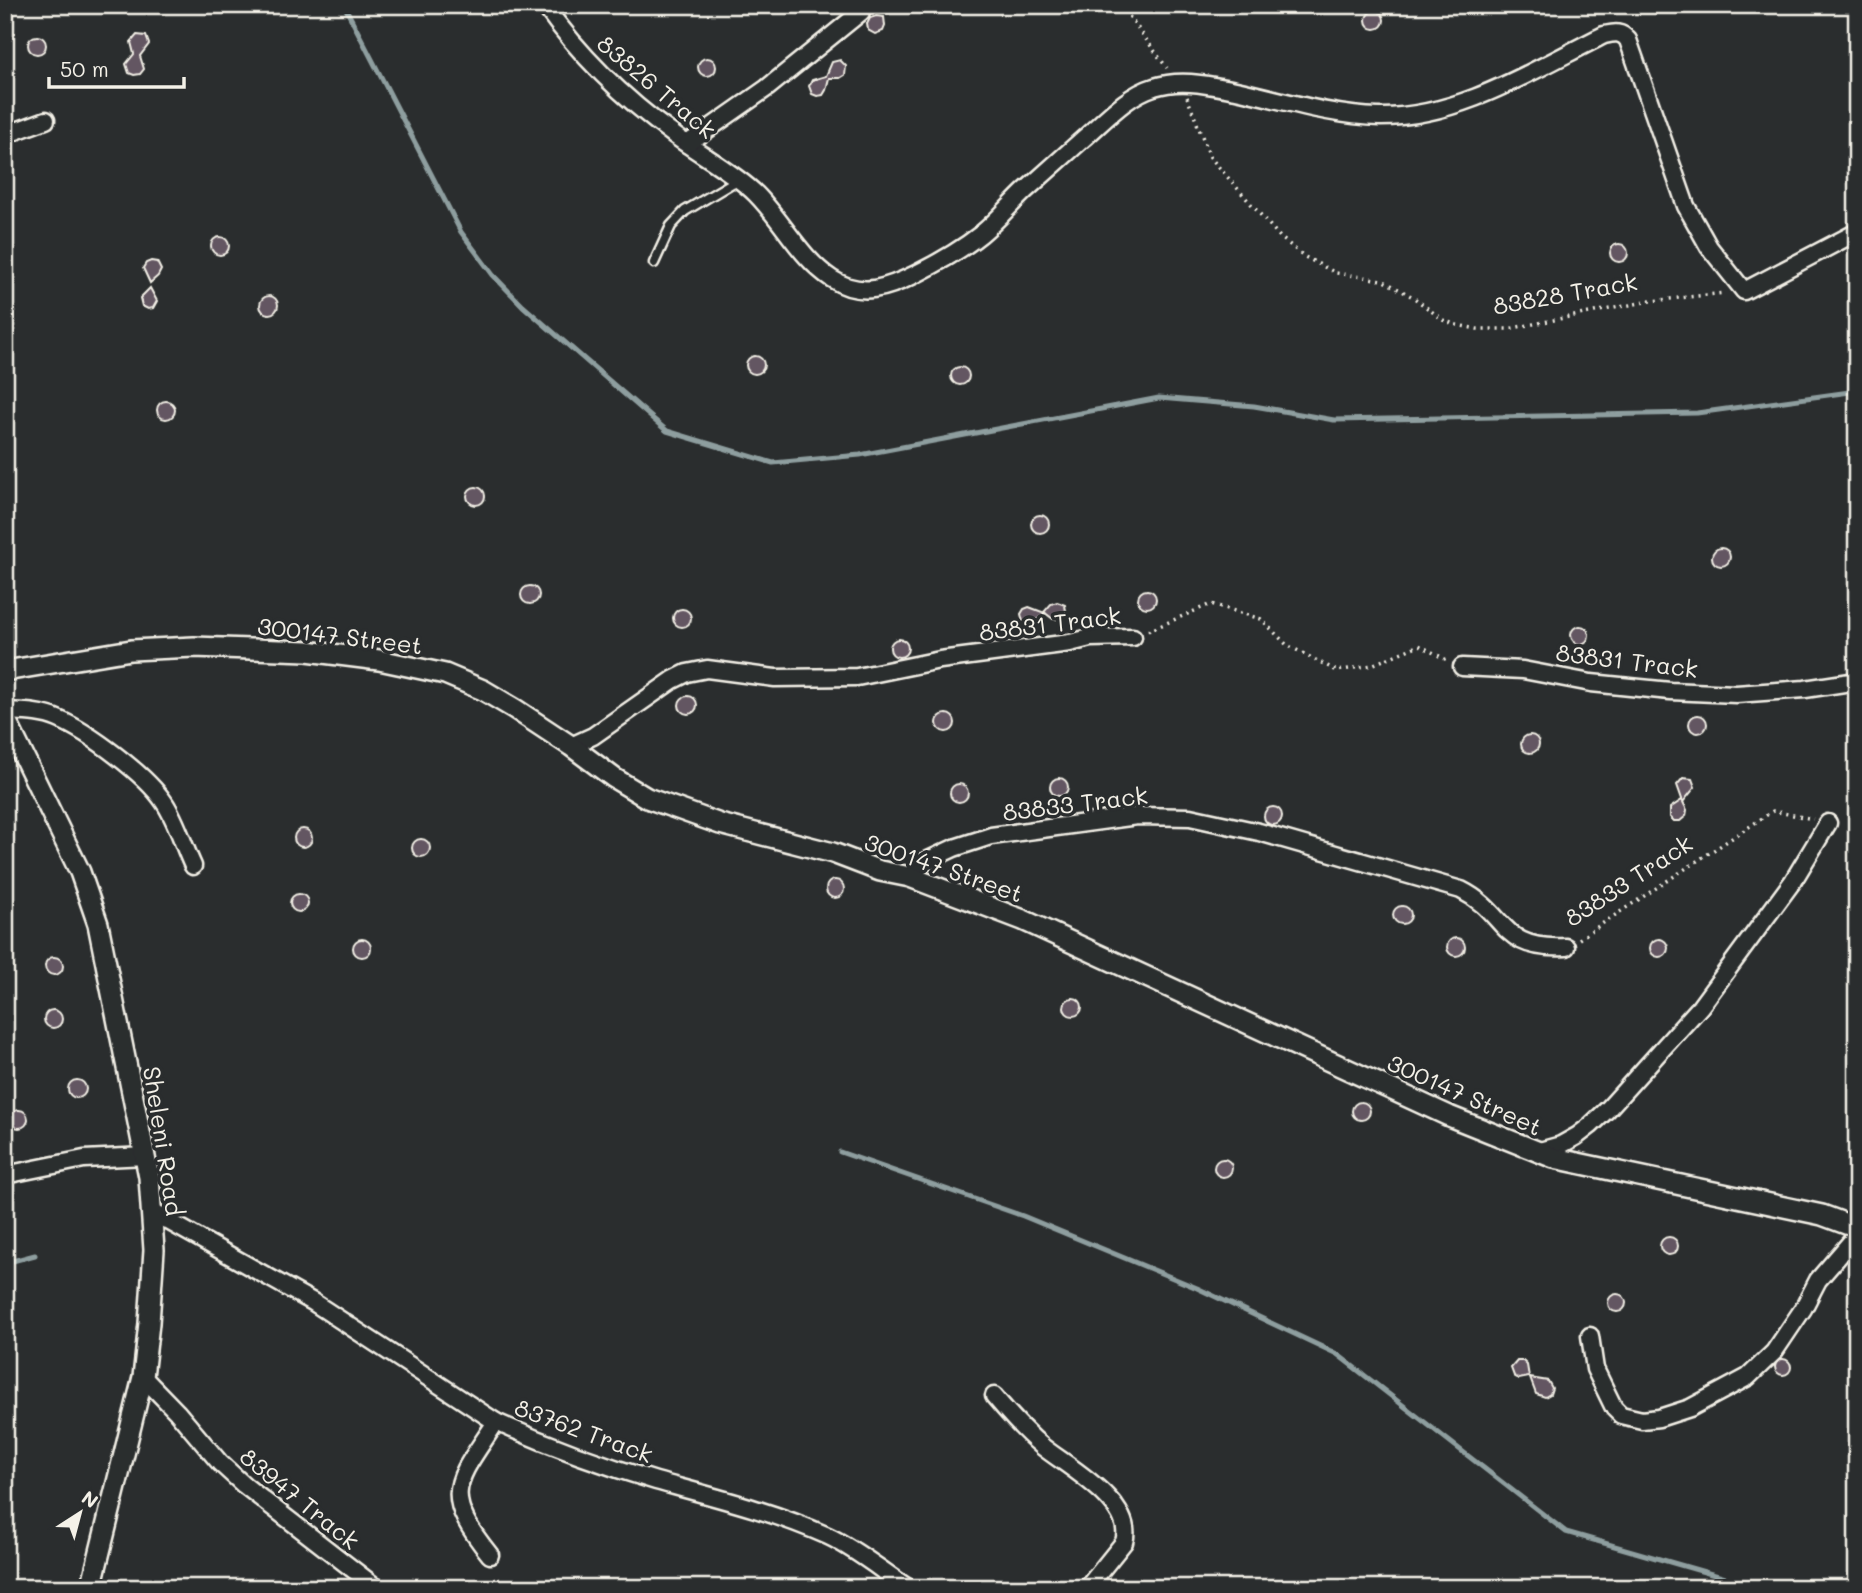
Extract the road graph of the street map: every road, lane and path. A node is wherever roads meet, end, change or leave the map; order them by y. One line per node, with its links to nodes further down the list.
1 (544, 5): 7 (street, 83826 Track)
2 (1121, 5): 4 (path, 83828 Track)
3 (861, 12): 7 (street)
4 (1177, 83): 8 (street, 83826 Track); 11 (path, 83828 Track); 11 (street, 83826 Track)
5 (46, 120): 6 (street)
6 (5, 135)
7 (687, 144): 8 (street, 83826 Track)
8 (737, 180): 10 (lane)
9 (1857, 232): 11 (street)
10 (654, 263)
11 (1744, 291)
12 (1133, 637): 13 (path, 83831 Track); 18 (street, 83831 Track)
13 (1462, 667): 15 (street, 83831 Track)
14 (5, 671): 18 (street, 300147 Street)
15 (1857, 681)
16 (5, 711): 20 (street)
17 (5, 718): 24 (street, Sheleni Road)
18 (571, 746): 21 (street, 300147 Street)
19 (1828, 823): 22 (path, 83833 Track); 23 (street)
20 (193, 866)
21 (910, 877): 22 (street, 83833 Track); 23 (street, 300147 Street)
22 (1566, 947)
23 (1536, 1152): 27 (street, 300147 Street)
24 (146, 1156): 25 (street); 26 (street, Sheleni Road)
25 (5, 1175)
26 (152, 1212): 30 (street, Sheleni Road); 32 (street, 83762 Track)
27 (1857, 1228)
28 (1857, 1235): 29 (street)
29 (1590, 1336)
30 (143, 1377): 34 (street, Sheleni Road); 35 (street, 83947 Track)
31 (994, 1395): 37 (street)
32 (496, 1422): 33 (street); 36 (street, 83762 Track)
33 (490, 1555)
34 (91, 1588)
35 (377, 1588)
36 (908, 1588)
37 (1087, 1588)

